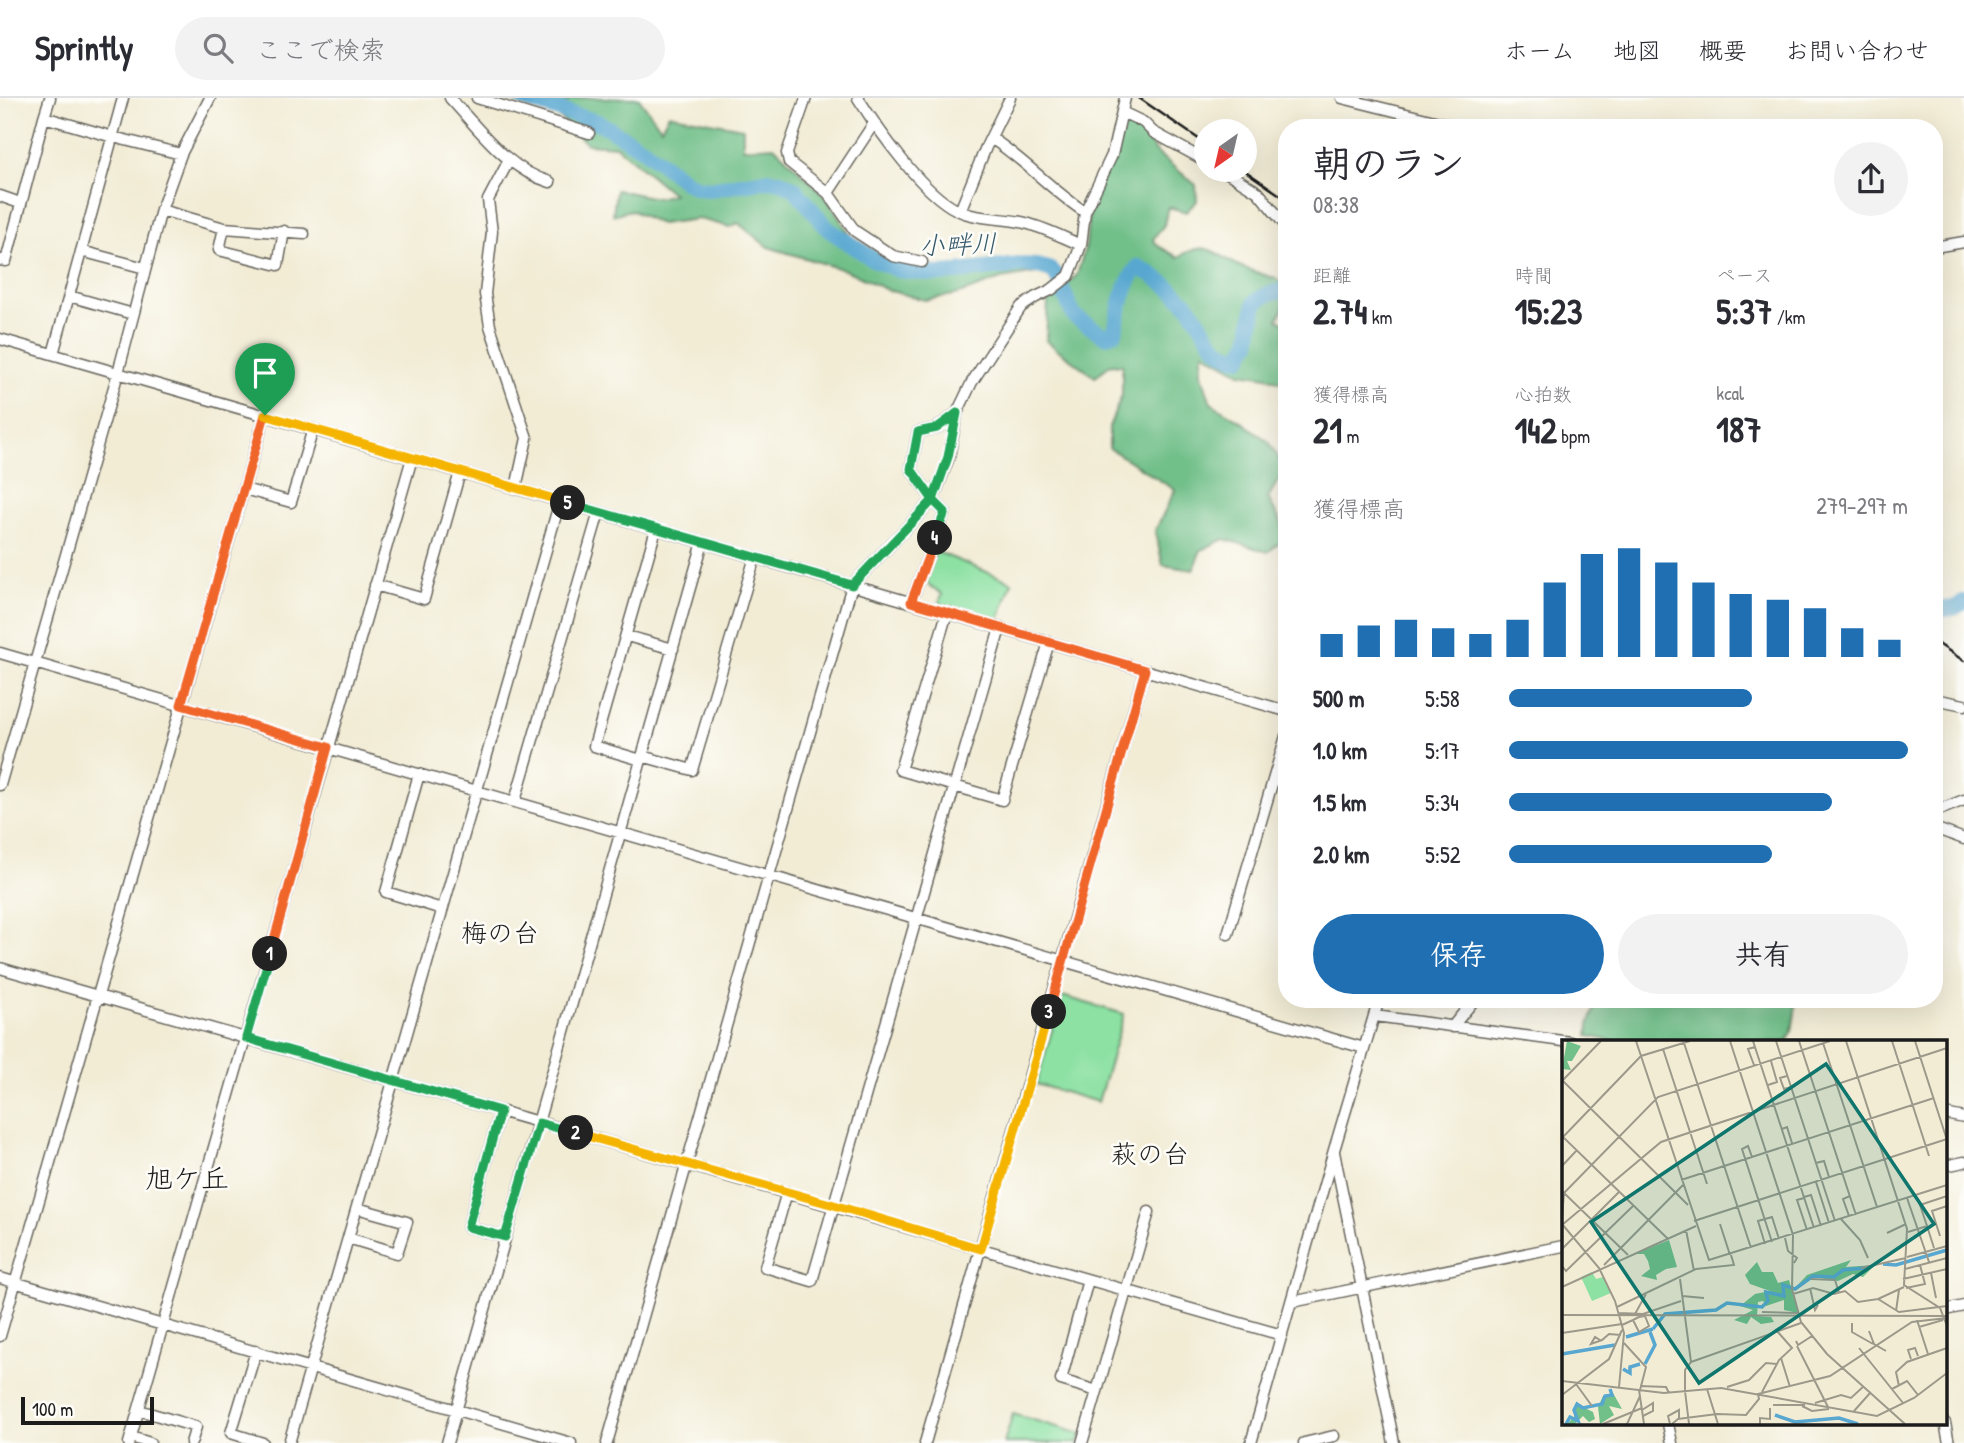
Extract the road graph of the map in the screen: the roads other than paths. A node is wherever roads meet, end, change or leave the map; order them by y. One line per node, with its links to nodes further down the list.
1 (50, 98): 12 (street)
2 (123, 98): 16 (street)
3 (210, 98): 18 (street)
4 (450, 98): 20 (street)
5 (477, 98): 15 (street)
6 (806, 98): 23 (street)
7 (858, 98): 14 (street)
8 (1010, 98): 17 (street)
9 (1125, 98): 11 (street)
10 (1342, 98): 13 (street)
11 (1122, 111): 19 (street); 28 (street)
12 (44, 117): 16 (street); 25 (street)
13 (1426, 119)
14 (874, 123): 23 (street); 27 (street)
15 (589, 133)
16 (113, 137): 18 (street); 36 (street)
17 (990, 138): 27 (street); 28 (street)
18 (181, 154): 26 (street)
19 (1194, 154)
20 (509, 160): 21 (street); 50 (street)
21 (550, 182)
22 (1242, 182): 29 (street)
23 (828, 194): 38 (street)
24 (0, 196): 25 (street)
25 (20, 203): 37 (street)
26 (161, 211): 30 (street); 39 (street)
27 (960, 211): 34 (street)
28 (1085, 212): 34 (street)
29 (1278, 216)
30 (224, 228): 31 (street); 31 (street)
31 (284, 231): 32 (street)
32 (304, 234)
33 (1964, 242): 35 (street)
34 (1081, 245): 45 (street)
35 (1943, 246)
36 (81, 251): 39 (street); 40 (street)
37 (0, 260)
38 (922, 261)
39 (145, 268): 41 (street)
40 (69, 296): 41 (street); 43 (street)
41 (133, 314): 44 (street)
42 (0, 339): 43 (street)
43 (53, 354): 44 (street)
44 (118, 373): 46 (street); 67 (street)
45 (957, 413): 52 (street); 52 (street)
46 (265, 415): 47 (street); 51 (street)
47 (313, 429): 48 (street); 51 (street)
48 (412, 458): 49 (street); 58 (street)
49 (460, 472): 50 (street); 58 (street)
50 (516, 488): 53 (street)
51 (244, 489): 70 (street)
52 (933, 500): 59 (street); 60 (street)
53 (560, 501): 54 (street); 79 (street)
54 (599, 512): 55 (street); 81 (street)
55 (656, 528): 56 (street); 63 (street)
56 (703, 542): 57 (street); 65 (street)
57 (755, 557): 59 (street); 74 (street)
58 (375, 585): 73 (street)
59 (852, 585): 60 (street); 86 (street)
60 (911, 602): 61 (street)
61 (947, 613): 62 (street); 78 (street)
62 (1000, 628): 64 (street); 78 (street)
63 (627, 636): 65 (street); 74 (street)
64 (1049, 642): 68 (street); 78 (street)
65 (673, 649): 74 (street)
66 (0, 653): 67 (street)
67 (36, 664): 70 (street); 77 (street)
68 (1145, 670): 72 (street); 90 (street)
69 (1943, 701): 71 (street)
70 (181, 705): 73 (street); 92 (street)
71 (1964, 705)
72 (1278, 709)
73 (328, 747): 76 (street); 97 (street)
74 (642, 758): 84 (street)
75 (1278, 763): 89 (street)
76 (419, 774): 79 (street); 87 (street)
77 (0, 785)
78 (955, 786): 88 (street)
79 (476, 790): 81 (street); 87 (street)
80 (1964, 800): 82 (street)
81 (515, 801): 84 (street)
82 (1943, 808)
83 (1943, 831): 85 (street)
84 (620, 833): 86 (street); 104 (street)
85 (1964, 839)
86 (769, 876): 88 (street); 107 (street)
87 (442, 909): 100 (street)
88 (917, 918): 90 (street); 110 (street)
89 (1228, 934)
90 (1064, 960): 99 (street); 116 (street)
91 (0, 968): 92 (street)
92 (98, 995): 97 (street); 119 (street)
93 (1377, 1008): 95 (street)
94 (1468, 1008): 96 (street)
95 (1375, 1016): 96 (street); 99 (street)
96 (1452, 1027): 98 (street)
97 (246, 1038): 100 (street); 125 (street)
98 (1562, 1041)
99 (1364, 1048): 105 (street)
100 (393, 1080): 101 (street); 111 (street)
101 (500, 1111): 104 (street); 113 (street)
102 (1946, 1114): 103 (street)
103 (1964, 1118)
104 (539, 1123): 107 (street); 113 (street)
105 (1334, 1150): 120 (street); 122 (street)
106 (1964, 1162): 108 (street)
107 (687, 1164): 109 (street); 142 (street)
108 (1946, 1166)
109 (787, 1192): 110 (street); 110 (street)
110 (834, 1205): 116 (street)
111 (357, 1208): 114 (street); 114 (street)
112 (1149, 1212): 121 (street)
113 (505, 1237): 131 (street)
114 (348, 1238): 129 (street)
115 (1562, 1246): 120 (street)
116 (981, 1249): 118 (street); 143 (street)
117 (0, 1279): 119 (street)
118 (1088, 1280): 121 (street); 130 (street)
119 (16, 1283): 125 (street); 127 (street)
120 (1361, 1289): 122 (street); 147 (street)
121 (1127, 1291): 126 (street); 130 (street)
122 (1292, 1302): 126 (street)
123 (1964, 1306): 124 (street)
124 (1946, 1310)
125 (163, 1325): 128 (street); 132 (street)
126 (1282, 1335): 145 (street)
127 (0, 1336)
128 (256, 1351): 129 (street); 138 (street)
129 (310, 1368): 131 (street); 139 (street)
130 (1097, 1391): 144 (street)
131 (457, 1409): 140 (street); 141 (street)
132 (139, 1410): 134 (street); 137 (street)
133 (1334, 1436): 135 (street)
134 (130, 1440): 136 (street)
135 (1317, 1442): 146 (street)
136 (150, 1443)
137 (191, 1443)
138 (263, 1443)
139 (289, 1443)
140 (447, 1443)
141 (571, 1443)
142 (607, 1443)
143 (925, 1443)
144 (1082, 1443)
145 (1251, 1443)
146 (1304, 1443)
147 (1394, 1443)

